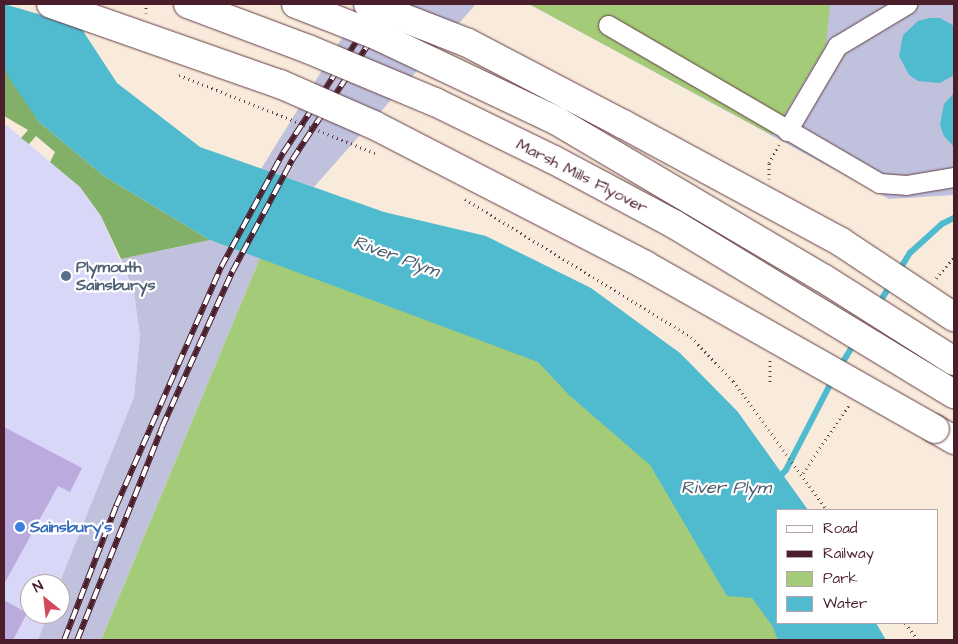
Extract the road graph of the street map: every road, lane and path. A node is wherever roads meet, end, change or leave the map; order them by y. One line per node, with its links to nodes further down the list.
1 (51, 4): 15 (highway, bridge)
2 (188, 4): 14 (highway, Marsh Mills Flyover, bridge)
3 (296, 4): 13 (highway, Marsh Mills Flyover, bridge)
4 (368, 4): 12 (highway, bridge)
5 (907, 4): 8 (lane)
6 (608, 25): 8 (lane)
7 (173, 72): 9 (path, bridge)
8 (787, 131): 10 (lane)
9 (381, 155)
10 (954, 177)
11 (458, 195): 16 (path)
12 (954, 317)
13 (954, 361)
14 (954, 394)
15 (945, 434)
16 (826, 509)
17 (906, 624): 18 (path)
18 (918, 640)

